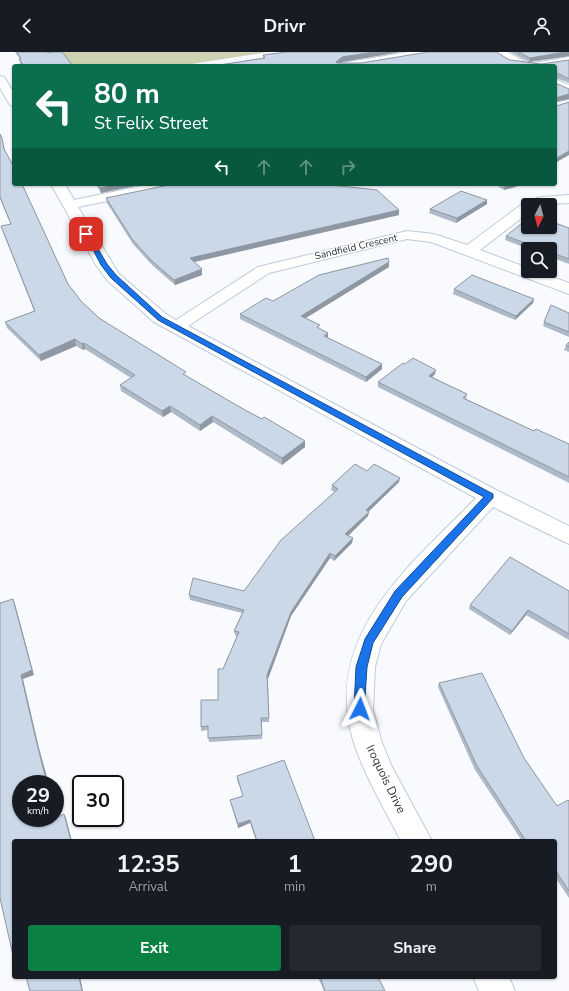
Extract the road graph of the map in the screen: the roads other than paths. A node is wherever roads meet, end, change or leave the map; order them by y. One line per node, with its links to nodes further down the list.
1 (351, 52): 5 (street)
2 (427, 52): 5 (street)
3 (500, 52): 7 (street)
4 (569, 60): 8 (street)
5 (366, 62): 6 (street)
6 (354, 64)
7 (521, 64)
8 (545, 64)
9 (0, 78): 12 (street)
10 (557, 83): 11 (street)
11 (569, 90)
12 (12, 99)
13 (569, 103): 14 (street)
14 (557, 106)
15 (59, 186): 19 (street)
16 (160, 186): 19 (street)
17 (569, 199): 18 (street)
18 (557, 200)
19 (70, 204): 23 (street)
20 (521, 211): 21 (street)
21 (469, 251): 22 (street, Sandfield Crescent); 23 (street, Sandfield Crescent)
22 (569, 289)
23 (176, 327): 24 (street)
24 (490, 496): 25 (street); 26 (street, Iroquois Drive)
25 (569, 536)
26 (416, 839)
27 (491, 979): 28 (street)
28 (498, 991)

